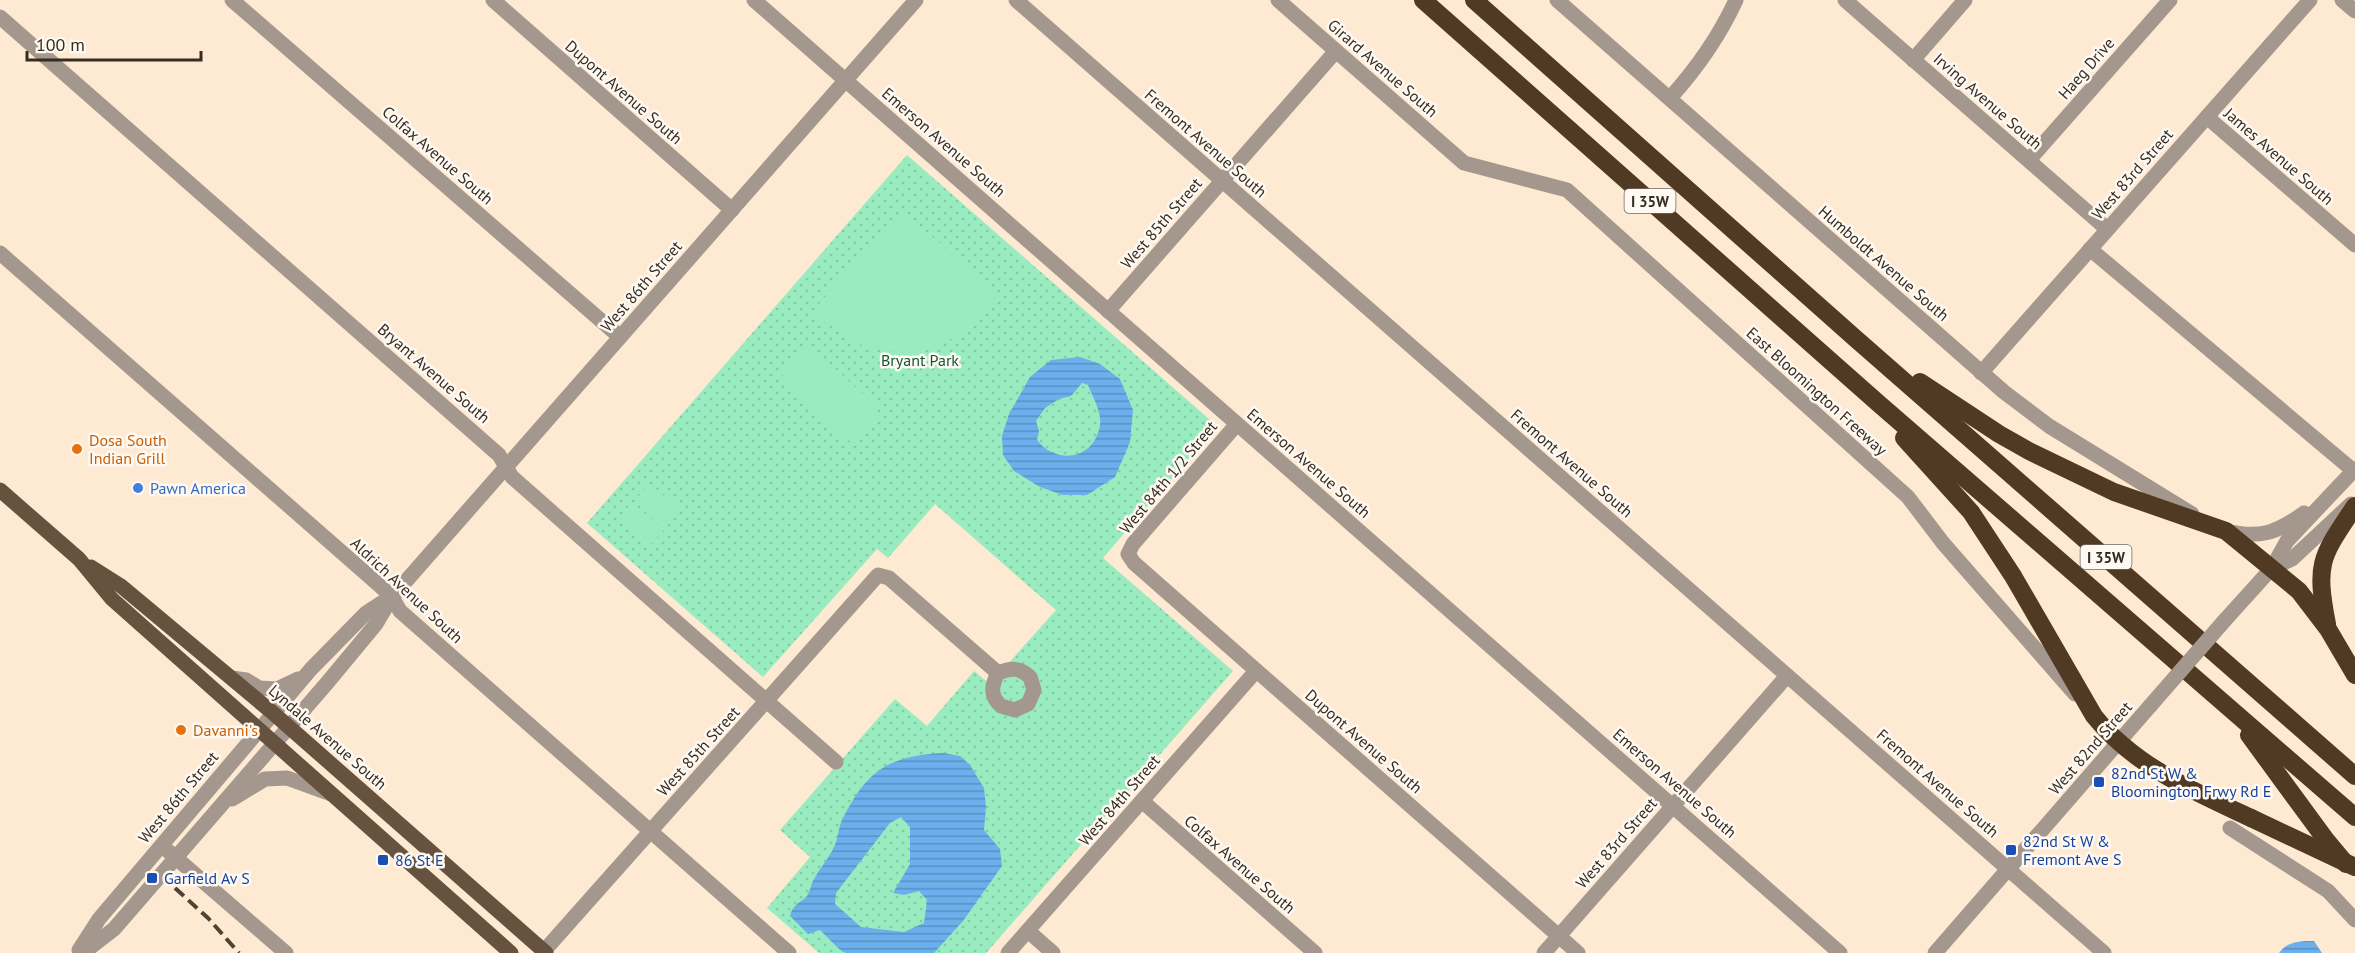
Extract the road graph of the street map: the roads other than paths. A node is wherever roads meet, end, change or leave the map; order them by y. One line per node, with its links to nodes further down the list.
1 (232, 0): 32 (street, Colfax Avenue South)
2 (493, 0): 26 (street, Dupont Avenue South)
3 (754, 0): 20 (street, Emerson Avenue South)
4 (916, 0): 20 (street, West 86th Street)
5 (1016, 0): 25 (street, Fremont Avenue South)
6 (1278, 0): 18 (street, Girard Avenue South)
7 (1423, 0): 35 (highway, I 35W)
8 (1474, 0): 33 (highway, I 35W)
9 (1557, 0): 21 (street, Humboldt Avenue South)
10 (1736, 0): 21 (street)
11 (1845, 0): 19 (street, Irving Avenue South)
12 (1965, 0): 19 (street)
13 (2170, 0): 23 (street, Haeg Drive)
14 (2310, 0): 22 (street, West 83rd Street)
15 (2342, 0): 16 (street)
16 (2355, 11)
17 (0, 17): 37 (street, Bryant Avenue South)
18 (1336, 51): 24 (street, Girard Avenue South); 25 (street, West 85th Street)
19 (1913, 60): 23 (street, Irving Avenue South)
20 (846, 80): 26 (street, West 86th Street); 31 (street, Emerson Avenue South)
21 (1670, 98): 34 (street, Humboldt Avenue South)
22 (2206, 117): 27 (street, West 83rd Street); 28 (street, James Avenue South)
23 (2029, 160): 27 (street, Irving Avenue South)
24 (1464, 163): 59 (street, East Bloomington Freeway)
25 (1222, 181): 31 (street, West 85th Street); 54 (street, Fremont Avenue South)
26 (732, 210): 32 (street, West 86th Street)
27 (2107, 229): 29 (street, West 83rd Street)
28 (2355, 245)
29 (2090, 249): 34 (street, West 83rd Street); 38 (street)
30 (0, 253): 48 (street, Aldrich Avenue South)
31 (1108, 310): 36 (street, Emerson Avenue South)
32 (620, 337): 37 (street, West 86th Street)
33 (1856, 339): 43 (highway); 65 (highway, I 35W)
34 (1981, 373): 43 (street, Humboldt Avenue South)
35 (1878, 403): 57 (highway, I 35W); 59 (highway)
36 (1237, 424): 45 (street, West 84th 1/2 Street); 69 (street, Emerson Avenue South)
37 (506, 466): 48 (street, West 86th Street); 56 (street, Bryant Avenue South)
38 (2354, 471): 40 (street, West 82nd Street)
39 (0, 490): 46 (main road, Lyndale Avenue South)
40 (2333, 492): 44 (street); 47 (street, West 82nd Street)
41 (2355, 500): 47 (street, West 82nd Street)
42 (2355, 506): 49 (highway)
43 (2208, 523): 44 (highway)
44 (2226, 531): 47 (highway)
45 (1128, 554): 50 (street, Dupont Avenue South)
46 (79, 559): 55 (main road, Lyndale Avenue South); 61 (main road, Lyndale Avenue South)
47 (2272, 568): 49 (highway); 62 (street, West 82nd Street, bridge)
48 (392, 597): 51 (street, West 86th Street); 60 (street, West 86th Street); 72 (street, Aldrich Avenue South)
49 (2328, 629): 53 (highway)
50 (1256, 671): 67 (street, West 84th Street); 80 (street, Dupont Avenue South)
51 (308, 672): 55 (street); 58 (street, West 86th Street)
52 (998, 673): 56 (street, West 85th Street)
53 (2355, 675)
54 (1787, 676): 69 (street, West 83rd Street); 76 (street, Fremont Avenue South)
55 (232, 678): 58 (main road, Lyndale Avenue South)
56 (766, 701): 64 (street, Bryant Avenue South); 72 (street, West 85th Street)
57 (2229, 706): 70 (highway, I 35W); 77 (highway)
58 (273, 713): 60 (main road, Lyndale Avenue South); 61 (street, West 86th Street)
59 (2094, 716): 62 (highway)
60 (289, 726): 63 (street, West 86th Street); 81 (main road, Lyndale Avenue South)
61 (259, 729): 63 (main road, Lyndale Avenue South); 73 (street, West 86th Street)
62 (2119, 741): 75 (highway, bridge); 76 (street, West 82nd Street)
63 (275, 743): 66 (main road, Lyndale Avenue South); 68 (street, West 86th Street)
64 (836, 762)
65 (2355, 776)
66 (333, 795): 68 (street); 85 (main road, Lyndale Avenue South)
67 (1142, 801): 79 (street, West 84th Street); 89 (street, Colfax Avenue South)
68 (221, 805): 74 (street, West 86th Street)
69 (1673, 805): 80 (street, West 83rd Street); 92 (street, Emerson Avenue South)
70 (2355, 817)
71 (2230, 828): 78 (street)
72 (650, 831): 81 (street, West 85th Street); 86 (street, Aldrich Avenue South)
73 (161, 845): 74 (street); 82 (street, West 86th Street)
74 (177, 857): 83 (street, West 86th Street); 84 (street)
75 (2355, 867)
76 (2009, 870): 93 (street, West 82nd Street); 94 (street, Fremont Avenue South)
77 (2355, 874)
78 (2355, 920)
79 (1028, 931): 87 (street, West 84th Street); 88 (street)
80 (1559, 936): 90 (street, West 83rd Street); 91 (street, Dupont Avenue South)
81 (545, 952)
82 (78, 953)
83 (82, 953)
84 (286, 953)
85 (511, 953)
86 (789, 953)
87 (1008, 953)
88 (1053, 953)
89 (1315, 953)
90 (1544, 953)
91 (1578, 953)
92 (1840, 953)
93 (1935, 953)
94 (2104, 953)

